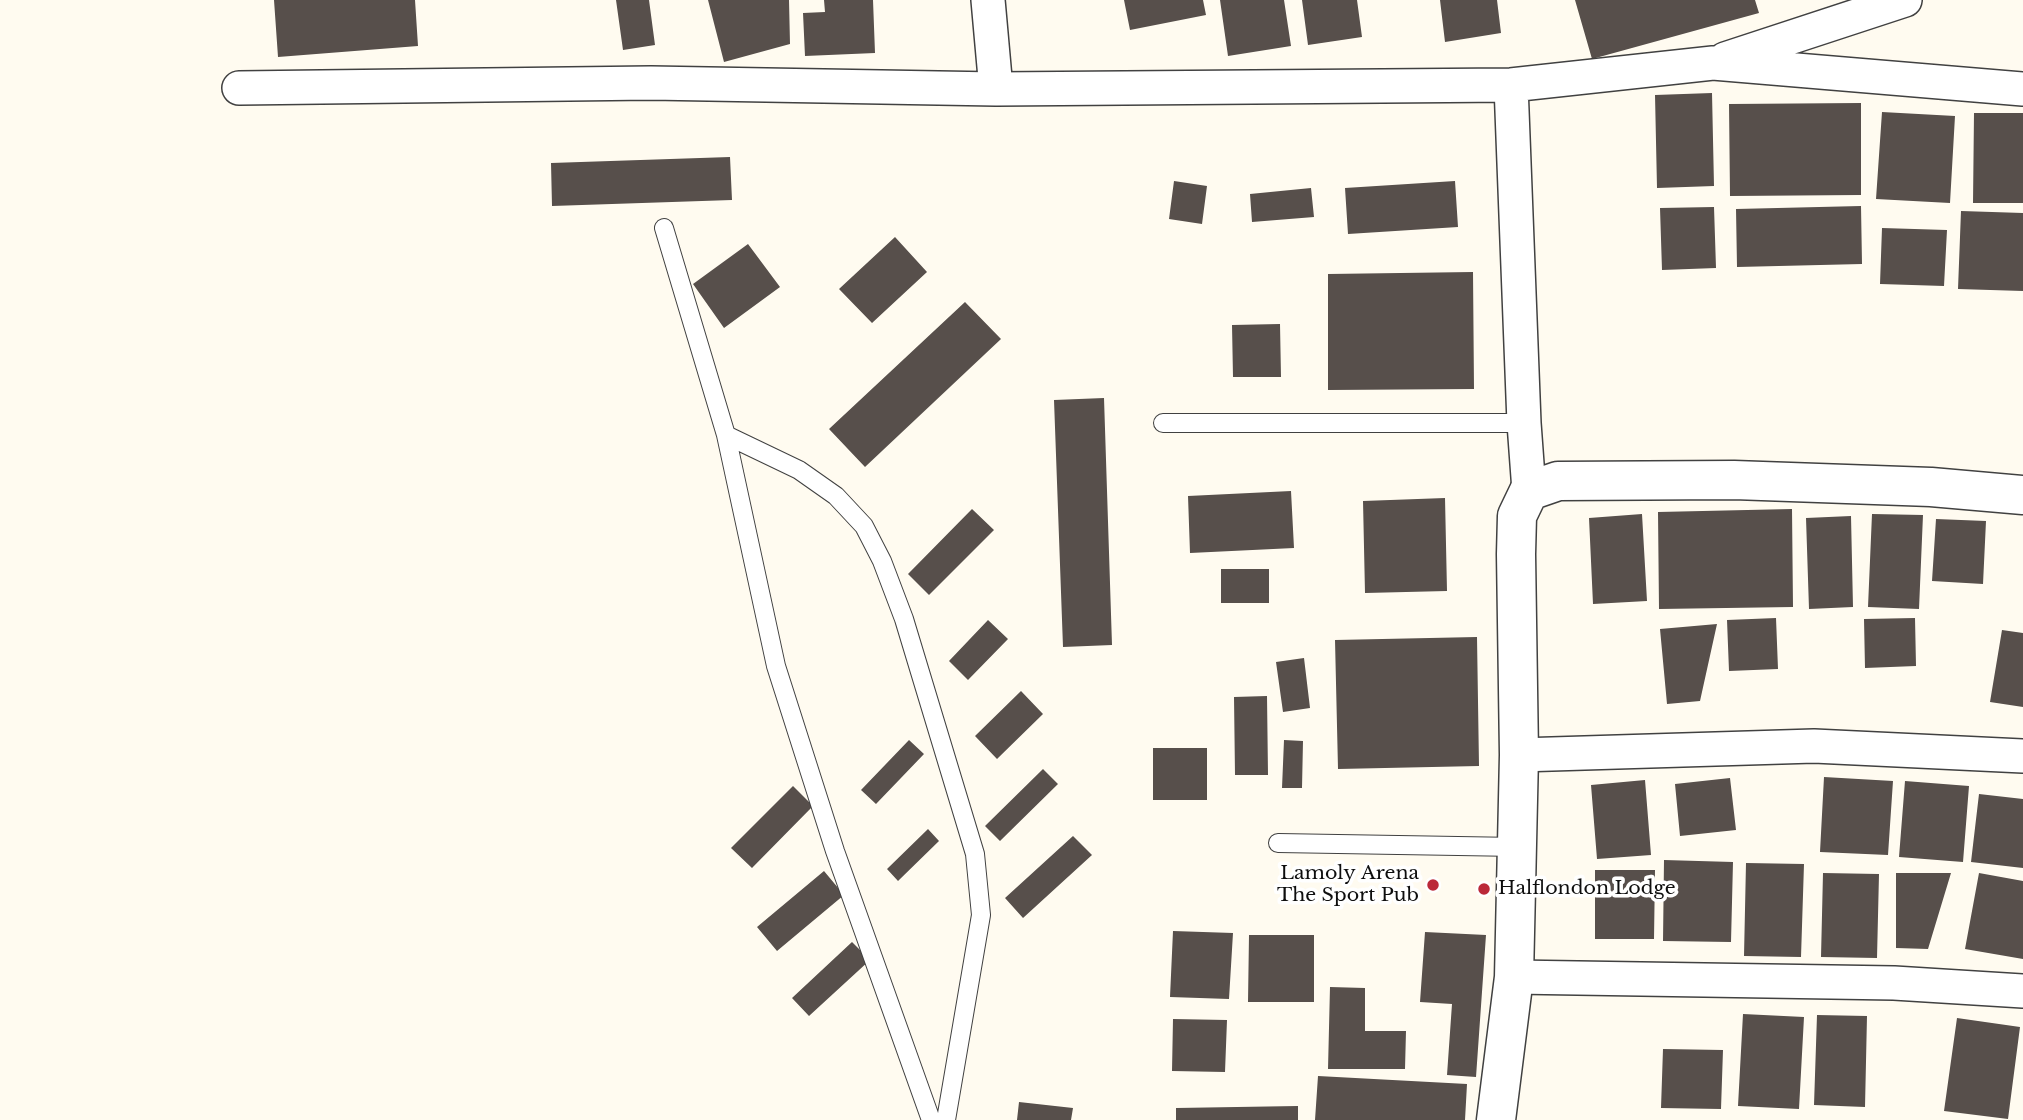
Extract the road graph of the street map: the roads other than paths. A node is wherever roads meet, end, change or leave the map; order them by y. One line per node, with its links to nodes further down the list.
1 (988, 0): 6 (street)
2 (1905, 0): 3 (street)
3 (1713, 63): 4 (street); 7 (street)
4 (1511, 85): 6 (street); 10 (street)
5 (239, 88): 6 (street)
6 (996, 89)
7 (2023, 89)
8 (664, 228): 11 (lane)
9 (1163, 423): 10 (lane)
10 (1524, 423): 12 (street)
11 (726, 435): 20 (lane); 21 (lane)
12 (1529, 491): 13 (street); 14 (street)
13 (2023, 495)
14 (1519, 755): 15 (street); 17 (street)
15 (2023, 756)
16 (1278, 843): 17 (lane)
17 (1518, 847): 18 (street)
18 (1514, 977): 19 (street); 22 (street)
19 (2023, 991)
20 (931, 1120)
21 (946, 1120)
22 (1496, 1120)

